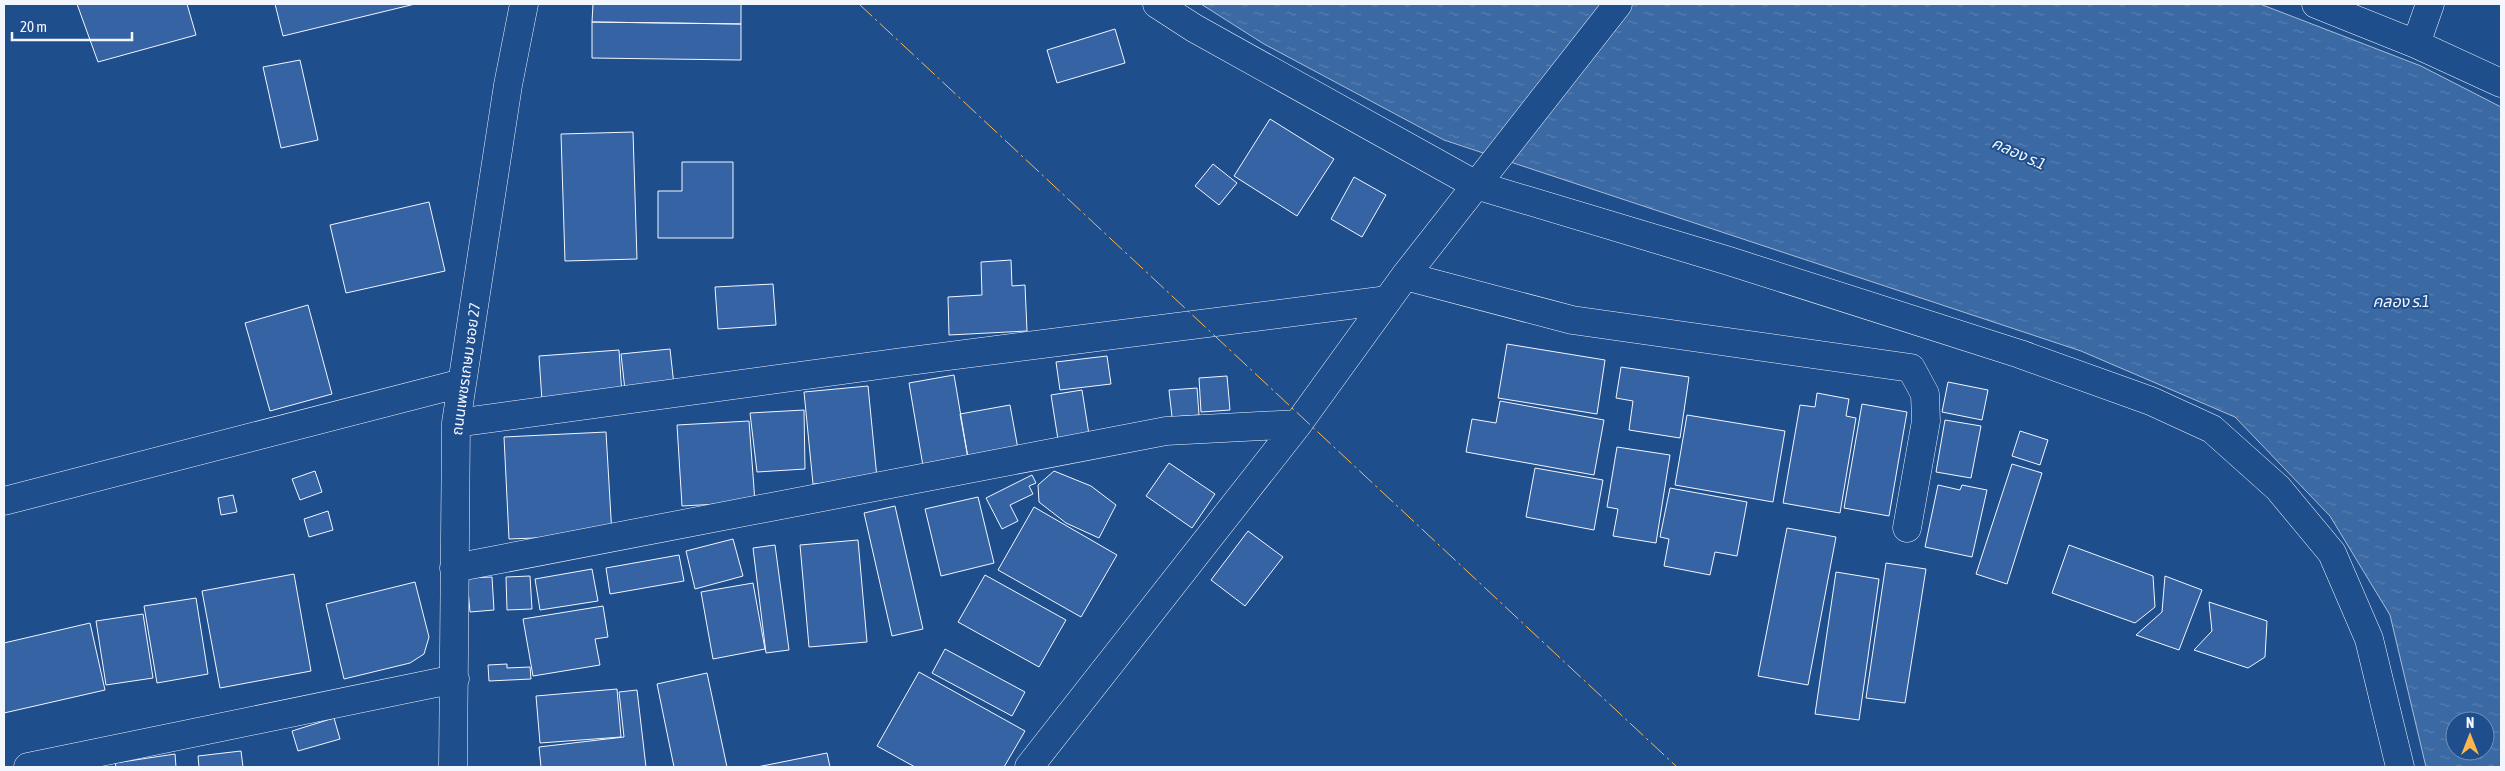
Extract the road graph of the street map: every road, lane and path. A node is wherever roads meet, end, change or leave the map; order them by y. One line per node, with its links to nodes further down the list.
1 (524, 4): 11 (street, ถนนเพชรเกษม ซอย 27)
2 (1157, 4): 8 (street)
3 (1618, 4): 8 (street)
4 (2316, 4): 6 (street)
5 (2430, 4): 6 (street)
6 (2416, 44): 7 (street)
7 (2501, 83)
8 (1482, 177): 9 (street); 21 (street)
9 (1405, 276): 10 (street); 15 (street)
10 (1388, 300): 12 (street); 13 (street)
11 (462, 383): 12 (street, ถนนเพชรเกษม ซอย 27); 14 (street)
12 (456, 423): 16 (street, ถนนเพชรเกษม ซอย 27)
13 (1298, 424): 16 (street); 20 (street)
14 (4, 501)
15 (1907, 528)
16 (454, 568): 17 (street, ถนนเพชรเกษม ซอย 27)
17 (455, 679): 18 (street); 19 (street, ถนนเพชรเกษม ซอย 27)
18 (28, 767)
19 (453, 767)
20 (1029, 767)
21 (2400, 767)

